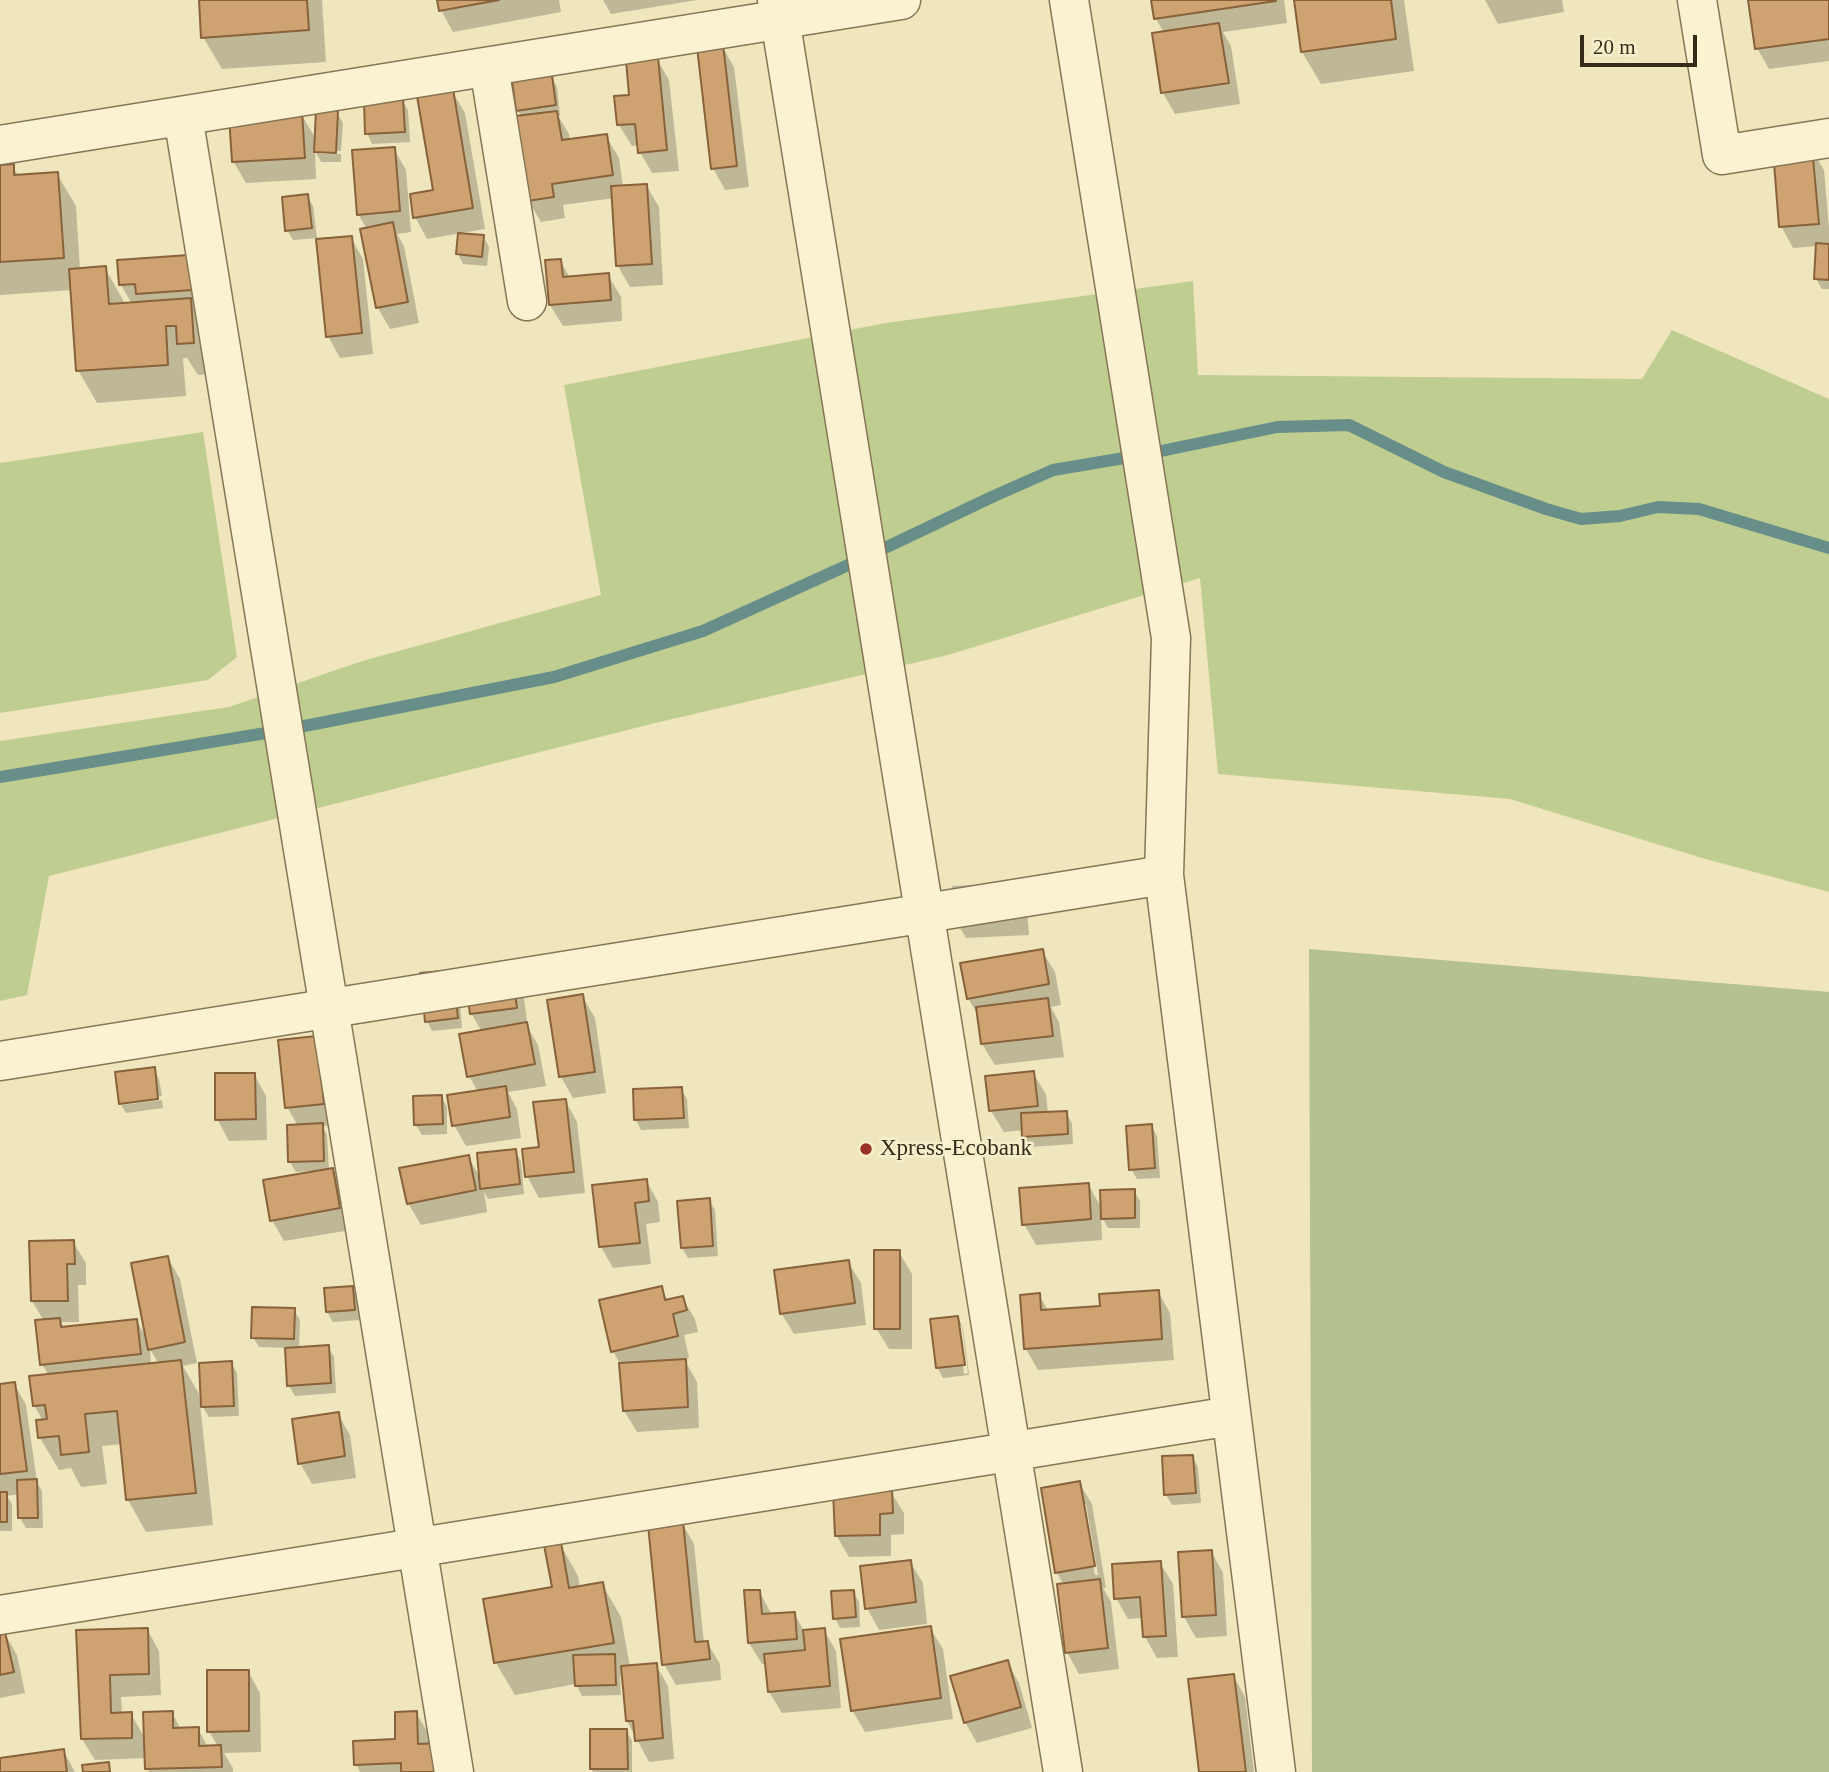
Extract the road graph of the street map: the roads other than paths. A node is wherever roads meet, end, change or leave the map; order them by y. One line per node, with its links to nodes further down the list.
1 (901, 0): 4 (street)
2 (1069, 0): 10 (street)
3 (1697, 0): 7 (street)
4 (778, 10): 5 (street); 11 (street)
5 (489, 67): 6 (street); 9 (street)
6 (183, 116): 8 (street); 12 (street)
7 (1829, 138)
8 (0, 145)
9 (527, 301)
10 (1164, 875): 11 (street); 14 (street)
11 (925, 914): 12 (street); 15 (street)
12 (329, 1008): 13 (street); 16 (street)
13 (0, 1061)
14 (1231, 1416): 15 (street); 20 (street)
15 (1012, 1452): 16 (street); 19 (street)
16 (417, 1548): 17 (street); 18 (street)
17 (0, 1615)
18 (454, 1772)
19 (1063, 1772)
20 (1276, 1772)

